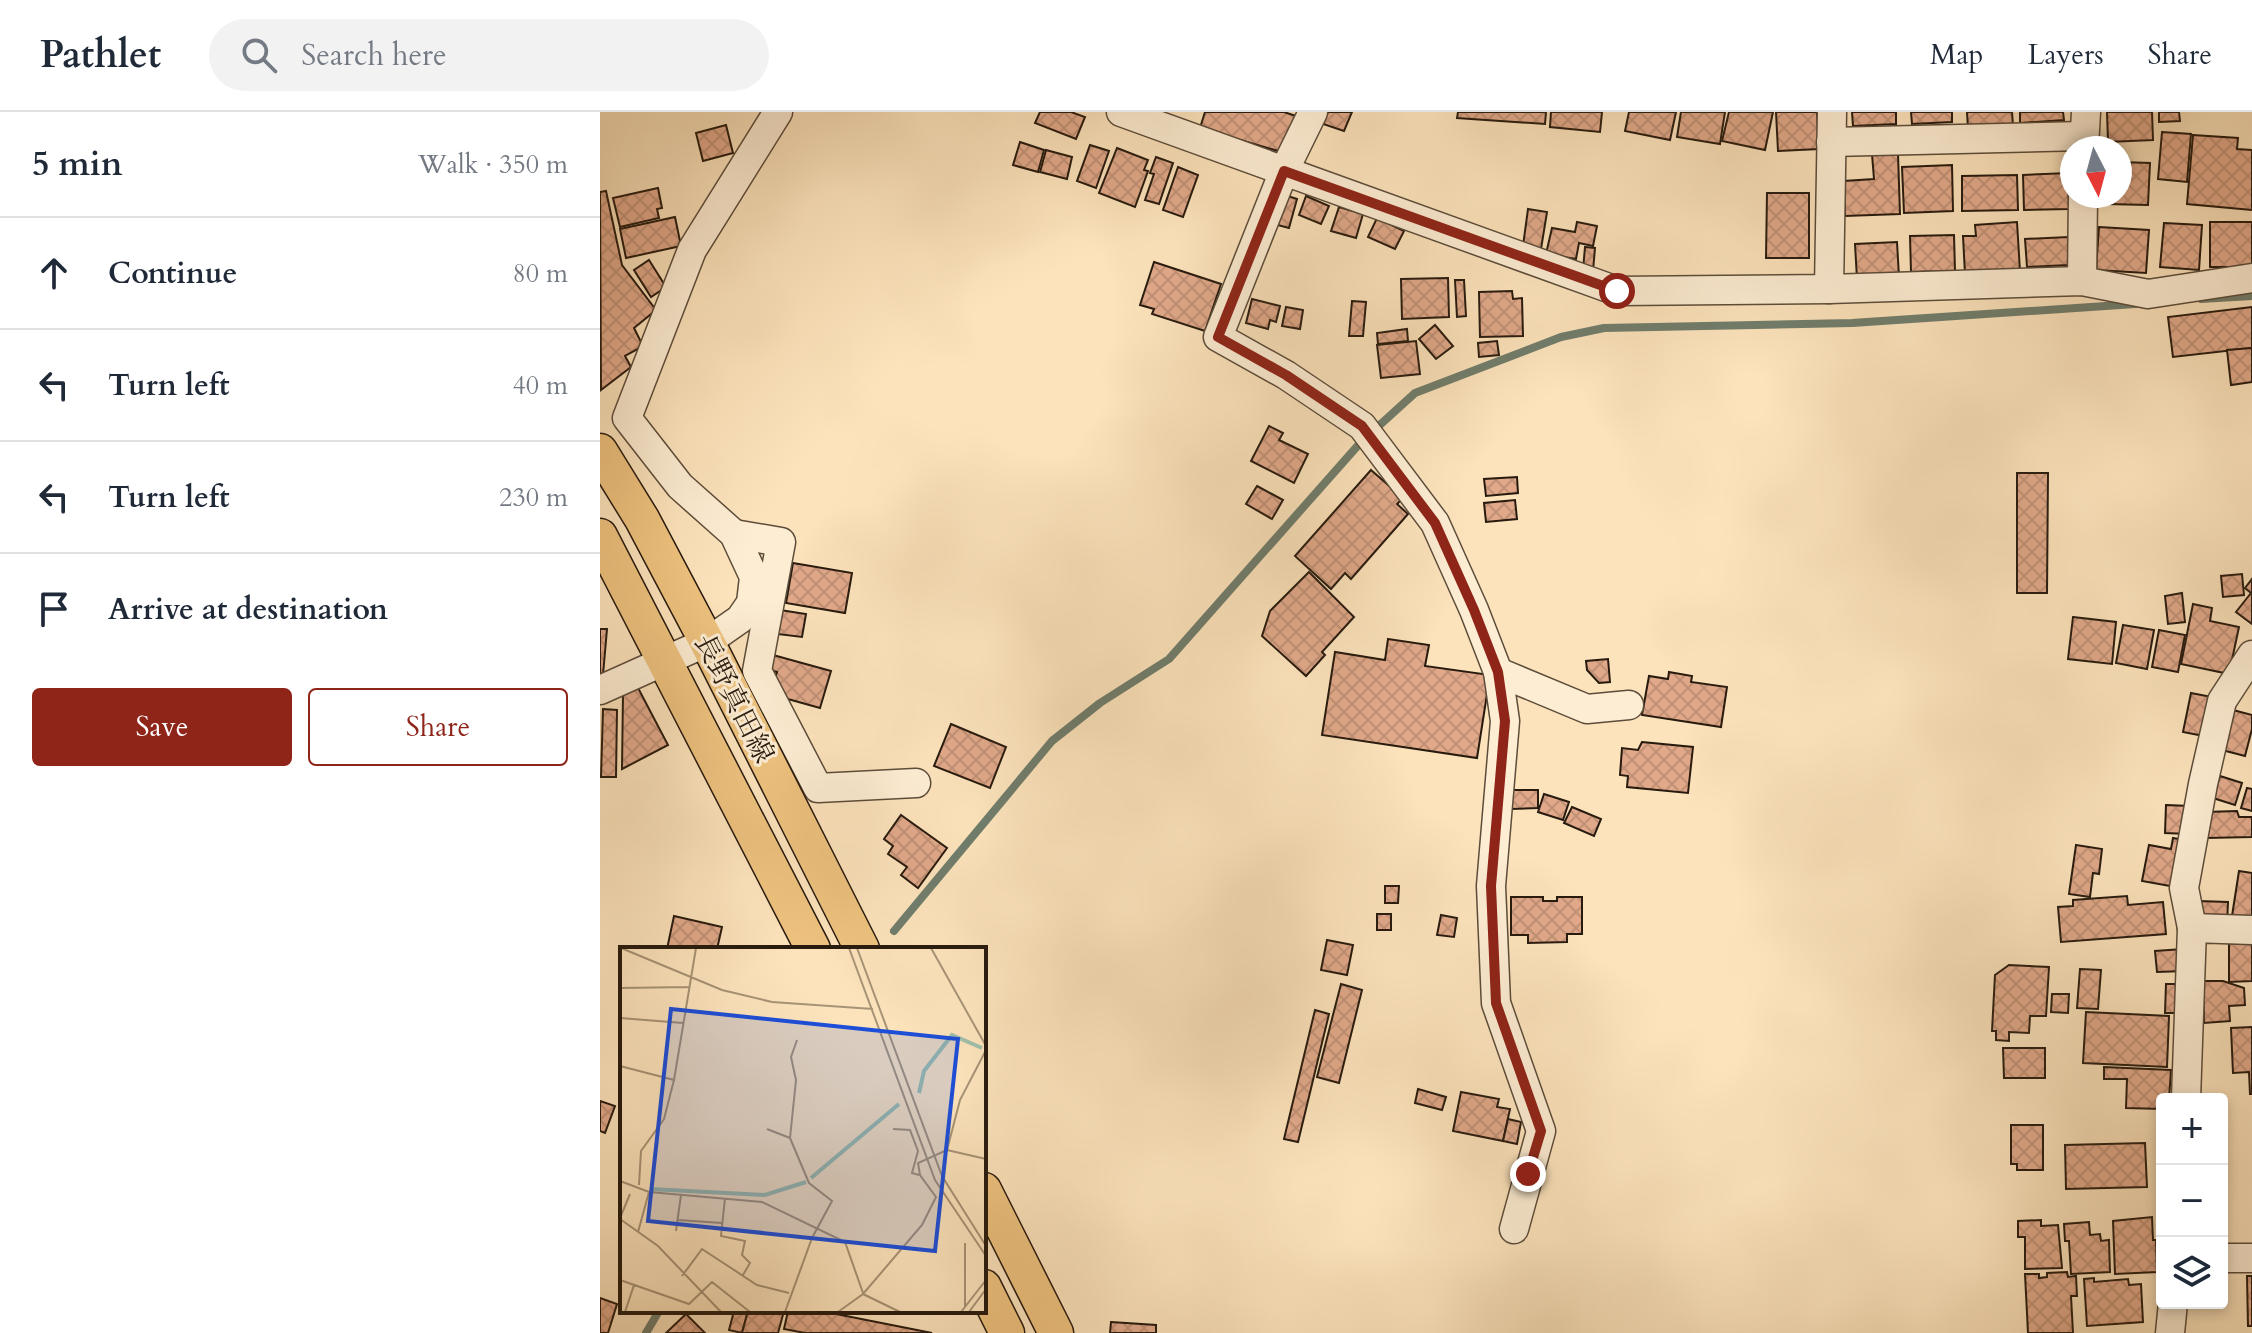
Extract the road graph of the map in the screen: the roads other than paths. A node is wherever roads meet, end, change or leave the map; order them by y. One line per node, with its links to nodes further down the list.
1 (778, 112): 13 (street)
2 (1121, 112): 7 (street)
3 (1313, 112): 7 (street)
4 (1832, 112): 6 (street)
5 (2085, 132): 6 (street)
6 (1831, 142): 11 (street)
7 (1284, 171): 11 (street); 19 (street)
8 (2083, 208): 10 (street)
9 (2252, 278): 10 (street)
10 (2082, 281): 11 (street)
11 (1829, 289)
12 (600, 451): 16 (main road, 長野真田線)
13 (734, 534): 15 (street); 15 (street)
14 (600, 536): 18 (main road, 長野真田線)
15 (762, 594): 16 (street); 20 (street)
16 (707, 642): 18 (street); 20 (main road, 長野真田線)
17 (2252, 655): 25 (street)
18 (666, 660): 21 (street); 27 (main road, 長野真田線)
19 (1498, 672): 22 (street); 31 (street)
20 (743, 677): 24 (main road, 長野真田線)
21 (600, 690)
22 (1629, 705)
23 (916, 783): 24 (street)
24 (803, 795): 28 (main road, 長野真田線)
25 (2192, 928): 26 (street); 29 (street)
26 (2252, 930)
27 (812, 947)
28 (861, 947)
29 (2186, 1093)
30 (986, 1194): 37 (main road)
31 (1514, 1229)
32 (2228, 1258): 33 (street)
33 (2252, 1258)
34 (986, 1291): 36 (main road)
35 (2172, 1309): 38 (street)
36 (1007, 1333)
37 (1056, 1333)
38 (2170, 1333)

